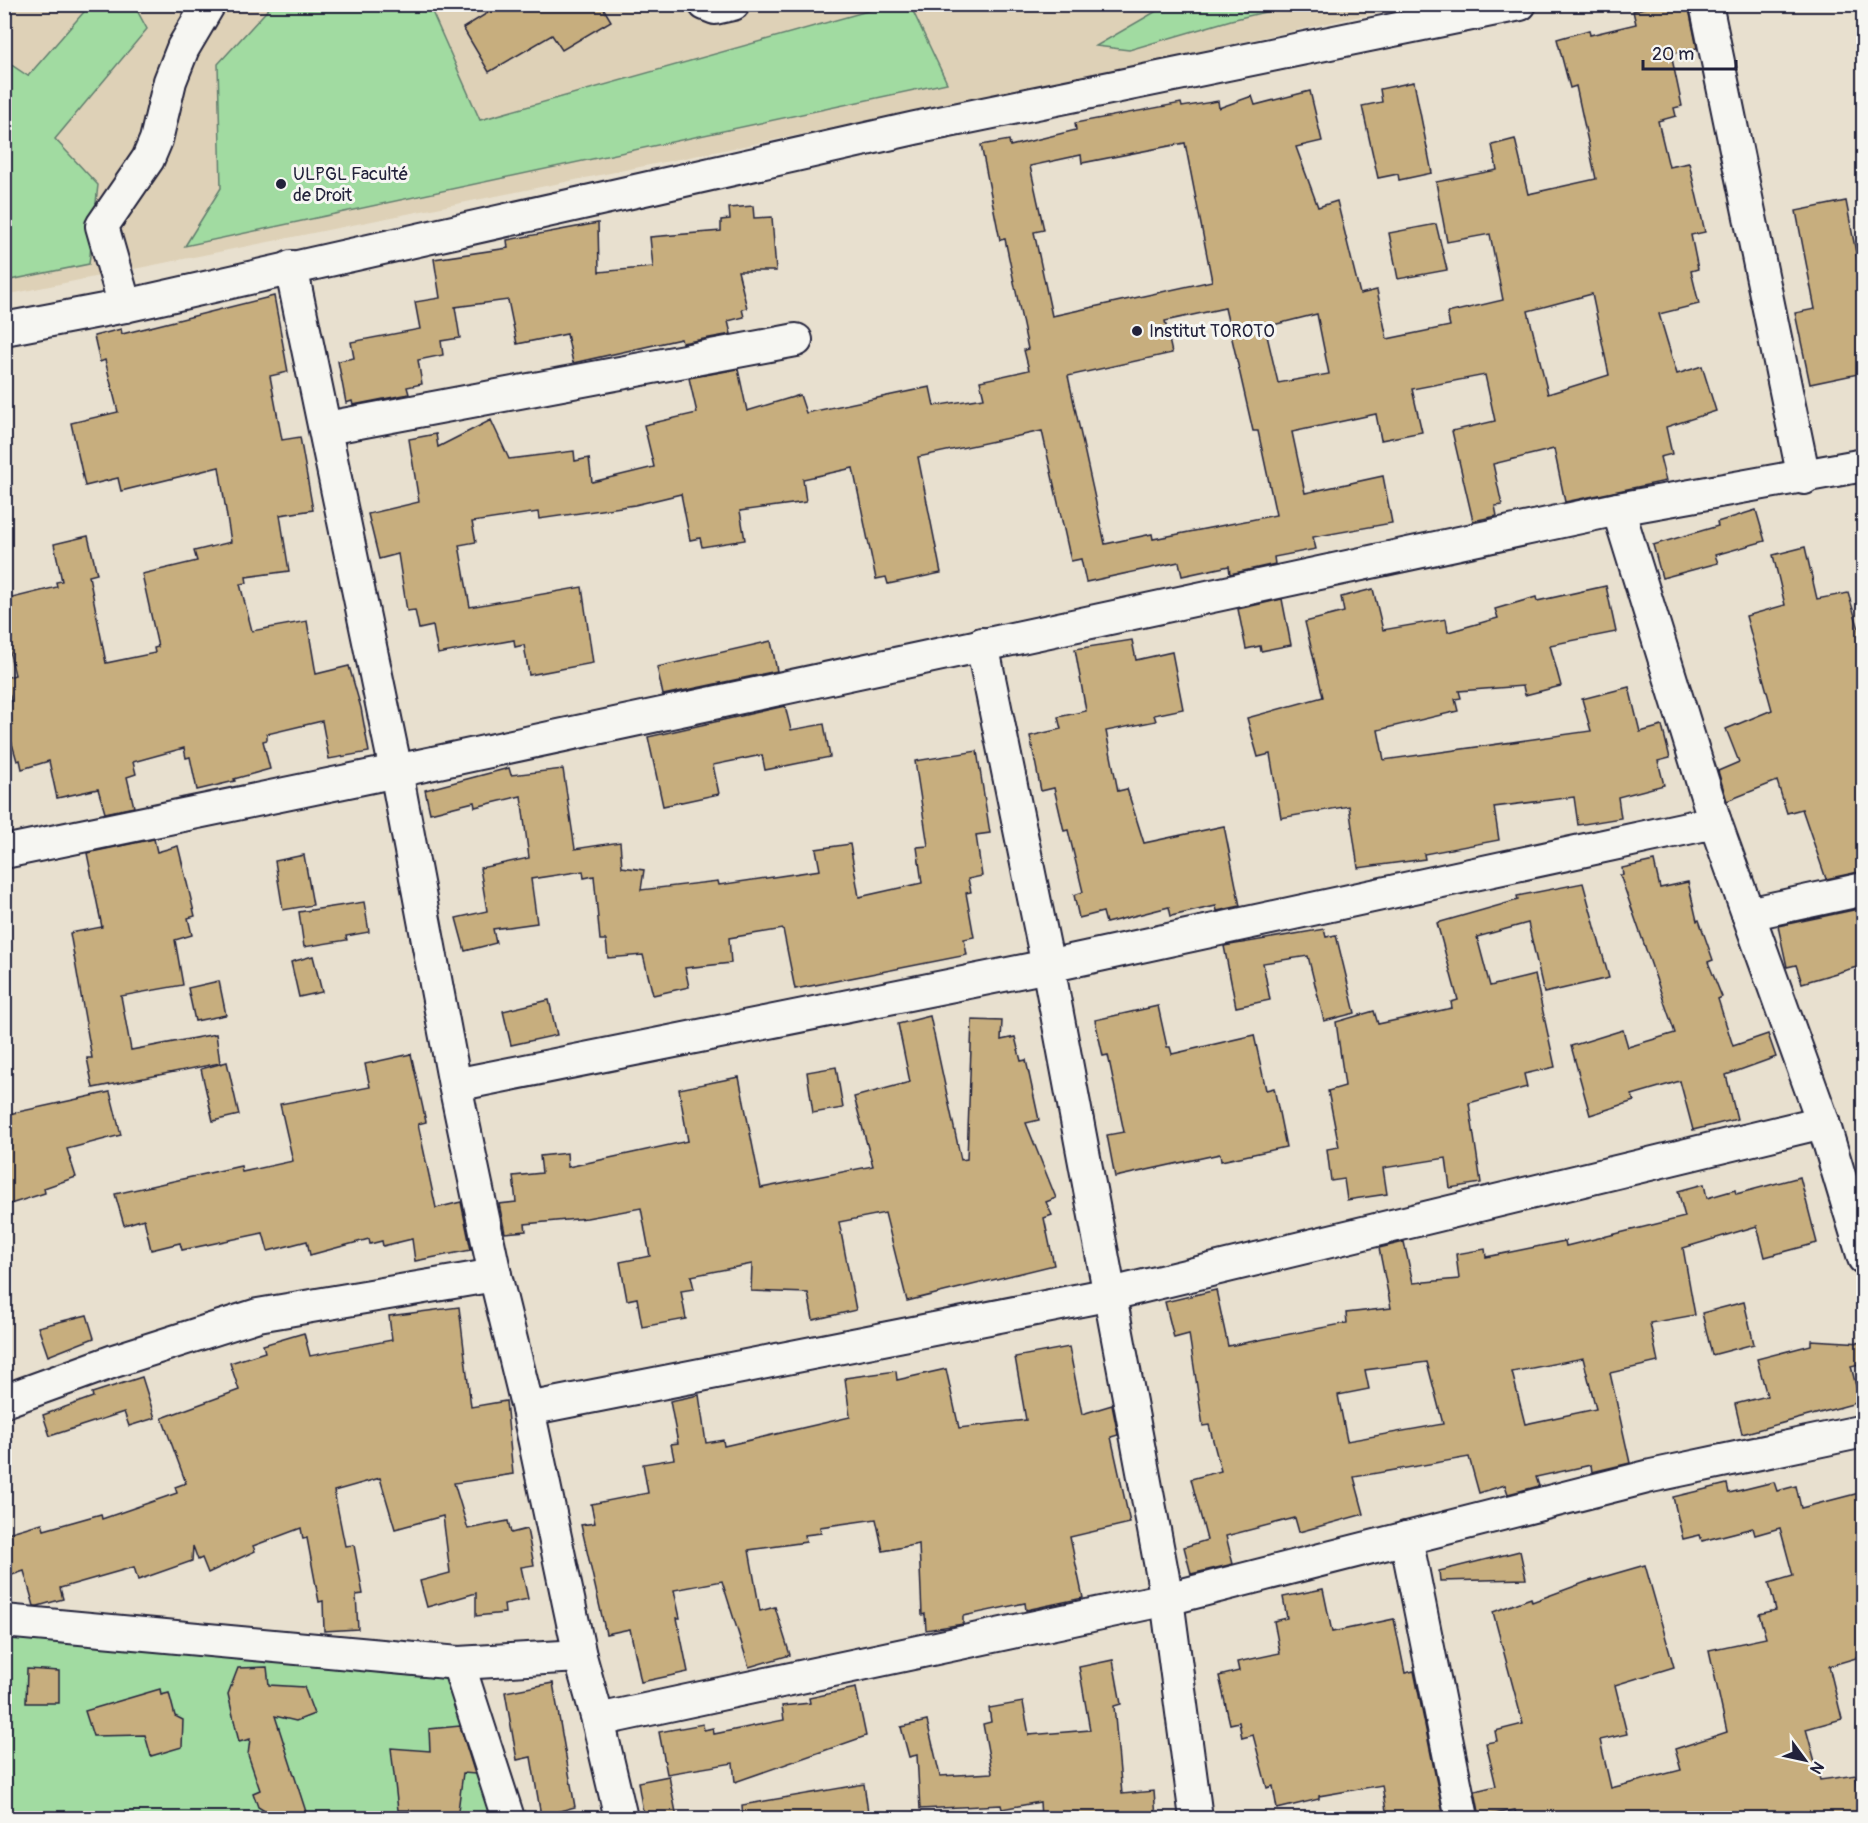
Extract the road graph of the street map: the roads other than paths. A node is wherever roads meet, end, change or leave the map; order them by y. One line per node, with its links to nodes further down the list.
1 (209, 4): 7 (street)
2 (705, 4): 3 (street)
3 (733, 4)
4 (1521, 4): 6 (street)
5 (1706, 4): 12 (street)
6 (291, 267): 7 (street); 10 (street)
7 (125, 306): 8 (street)
8 (4, 329)
9 (796, 340): 10 (street)
10 (327, 428): 15 (street)
11 (1863, 465): 12 (street)
12 (1803, 478): 13 (street)
13 (1618, 509): 14 (street); 16 (street)
14 (982, 644): 15 (street); 20 (street)
15 (396, 771): 17 (street); 21 (street)
16 (1715, 822): 19 (street); 20 (street)
17 (4, 852)
18 (1863, 889): 19 (street)
19 (1748, 914): 22 (street)
20 (1048, 966): 21 (street); 25 (street)
21 (455, 1086): 24 (street)
22 (1823, 1122): 23 (street); 25 (street)
23 (1863, 1258)
24 (495, 1275): 26 (street); 27 (street)
25 (1111, 1294): 27 (street); 30 (street)
26 (4, 1401)
27 (528, 1409): 32 (street)
28 (1863, 1431): 29 (street)
29 (1406, 1538): 30 (street); 38 (street)
30 (1167, 1599): 34 (street); 37 (street)
31 (4, 1621): 33 (street)
32 (580, 1656): 33 (street); 34 (street)
33 (458, 1663): 35 (street)
34 (598, 1720): 36 (street)
35 (508, 1818)
36 (621, 1818)
37 (1196, 1818)
38 (1462, 1818)

